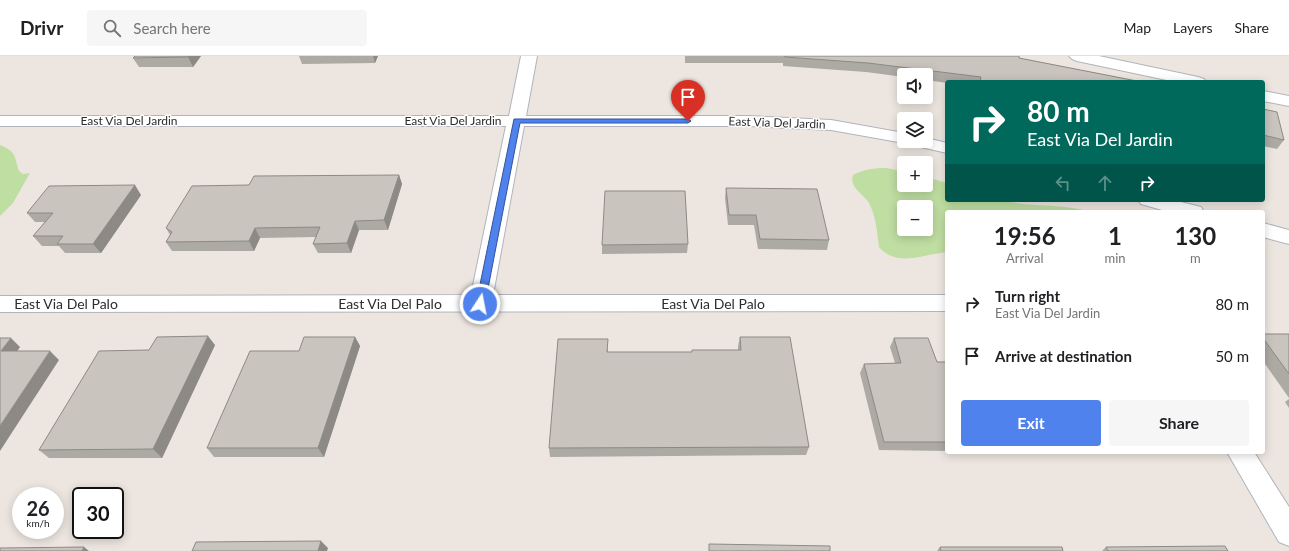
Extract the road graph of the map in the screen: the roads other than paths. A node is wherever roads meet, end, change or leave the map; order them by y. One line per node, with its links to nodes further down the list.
1 (529, 56): 7 (street)
2 (1077, 56): 3 (street)
3 (1189, 80)
4 (1265, 96): 5 (street)
5 (1289, 102)
6 (0, 121): 7 (street, East Via Del Jardin)
7 (516, 121): 8 (street, East Via Del Jardin); 17 (street)
8 (897, 137)
9 (933, 145): 10 (street)
10 (945, 148)
11 (1156, 202): 12 (street)
12 (1186, 210)
13 (1265, 231): 14 (street)
14 (1289, 237)
15 (945, 303): 17 (street, East Via Del Palo)
16 (0, 304): 17 (street, East Via Del Palo)
17 (480, 304)
18 (1241, 454): 19 (street)
19 (1289, 532)

